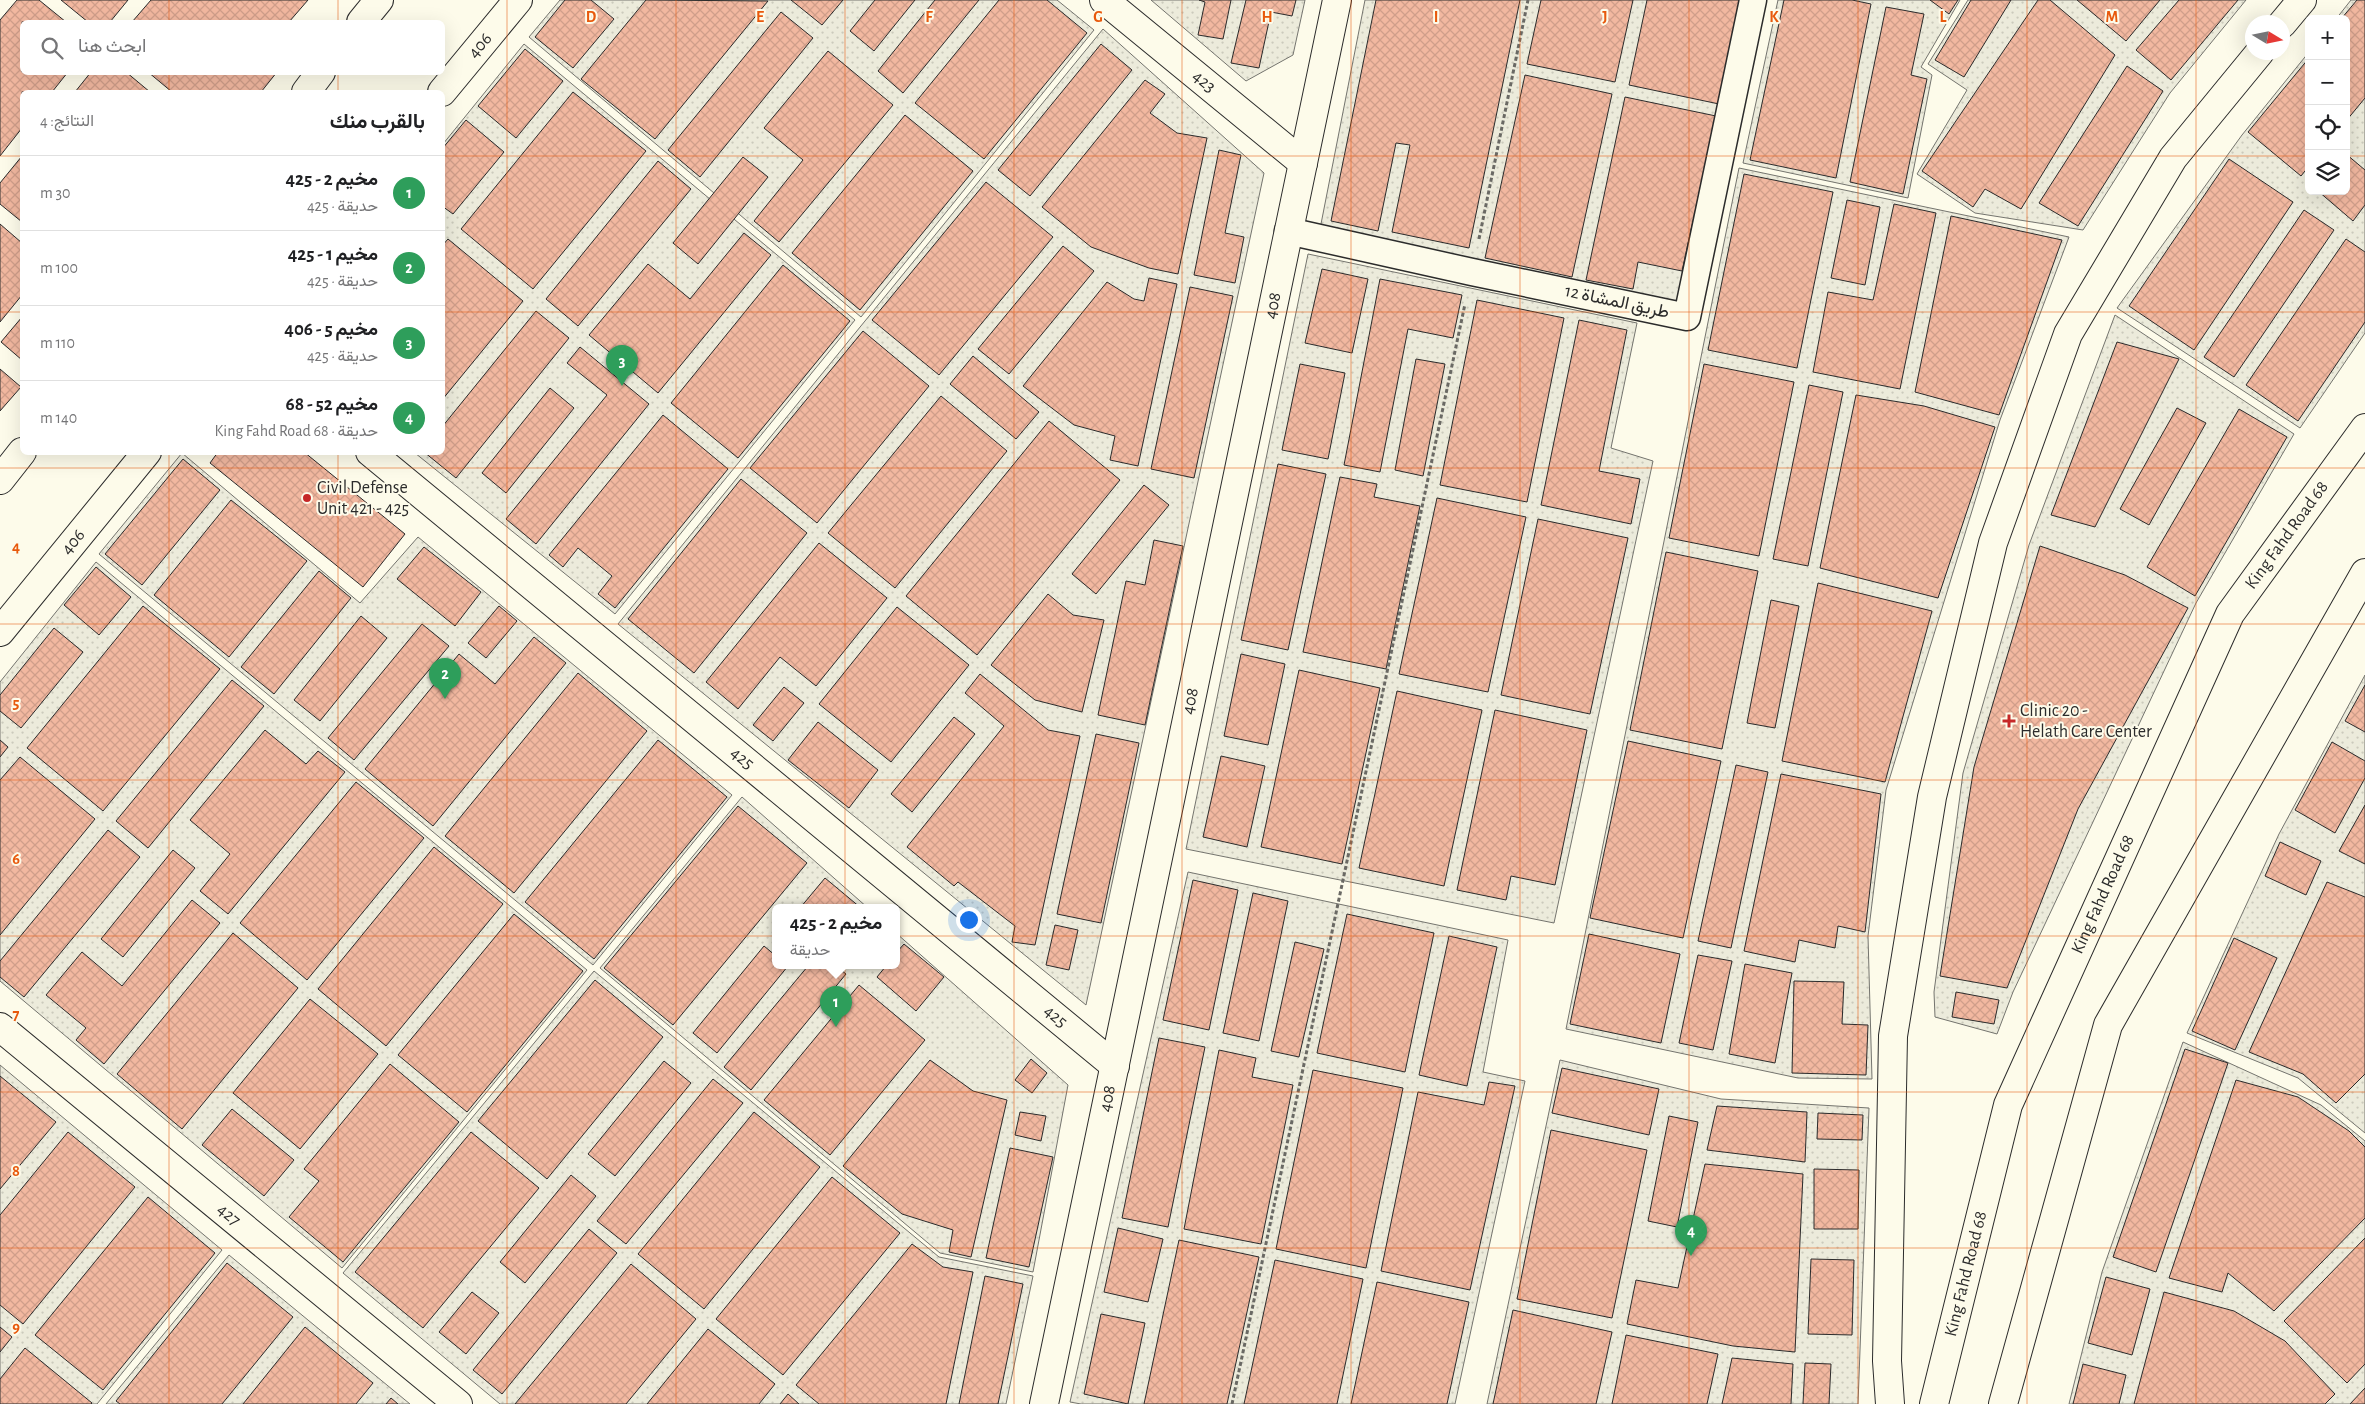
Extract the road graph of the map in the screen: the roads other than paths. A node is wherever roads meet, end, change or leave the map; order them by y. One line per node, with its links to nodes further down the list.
1 (379, 0): 8 (street)
2 (518, 0): 12 (street, 406)
3 (1104, 0): 13 (street, 423)
4 (1337, 0): 13 (street, 408)
5 (1753, 0): 14 (street, طريق المشاة 12)
6 (2302, 0): 7 (street)
7 (2290, 15)
8 (363, 20)
9 (2253, 60): 26 (street)
10 (320, 75): 11 (street)
11 (308, 90)
12 (444, 90)
13 (1303, 163): 14 (street, 408)
14 (1288, 231): 23 (street, 408)
15 (2365, 428): 27 (street, King Fahd Road 68)
16 (20, 455): 19 (street)
17 (145, 455): 21 (street, 406)
18 (374, 455): 23 (street, 425)
19 (0, 480)
20 (2365, 573): 28 (street)
21 (0, 632)
22 (0, 1027): 24 (street, 427)
23 (1115, 1066): 25 (street, 408)
24 (458, 1404)
25 (1044, 1404)
26 (1890, 1404)
27 (1934, 1404)
28 (2003, 1404)

